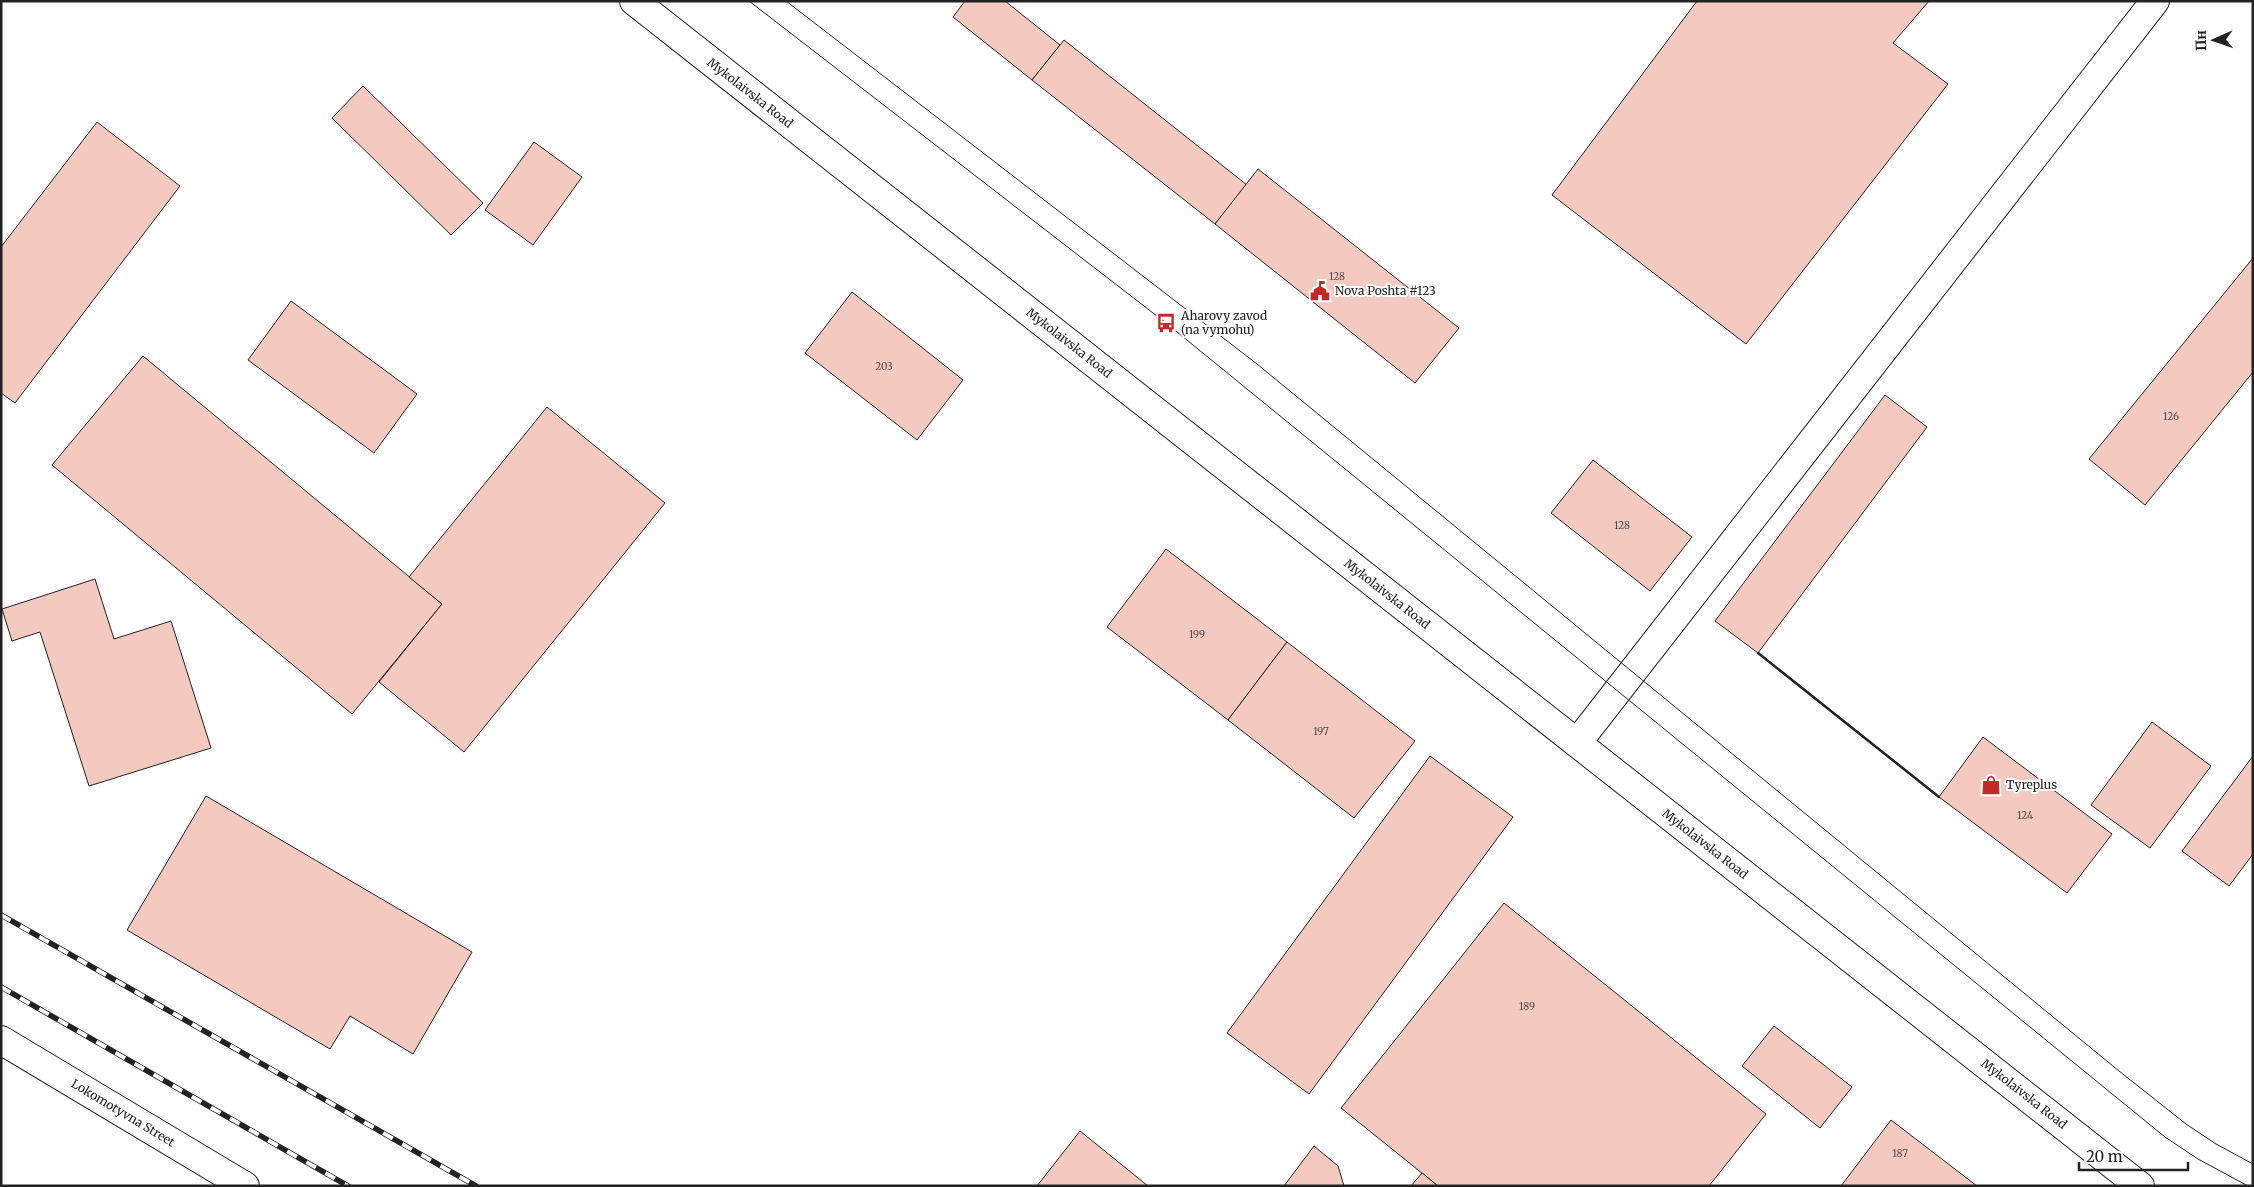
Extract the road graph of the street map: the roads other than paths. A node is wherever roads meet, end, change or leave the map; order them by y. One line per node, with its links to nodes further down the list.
1 (634, 1): 3 (main road, Mykolaivska Road)
2 (2155, 1): 3 (main road)
3 (1577, 743): 6 (main road, Mykolaivska Road)
4 (1, 1040): 5 (main road, Lokomotyvna Street)
5 (245, 1186)
6 (2140, 1186)

